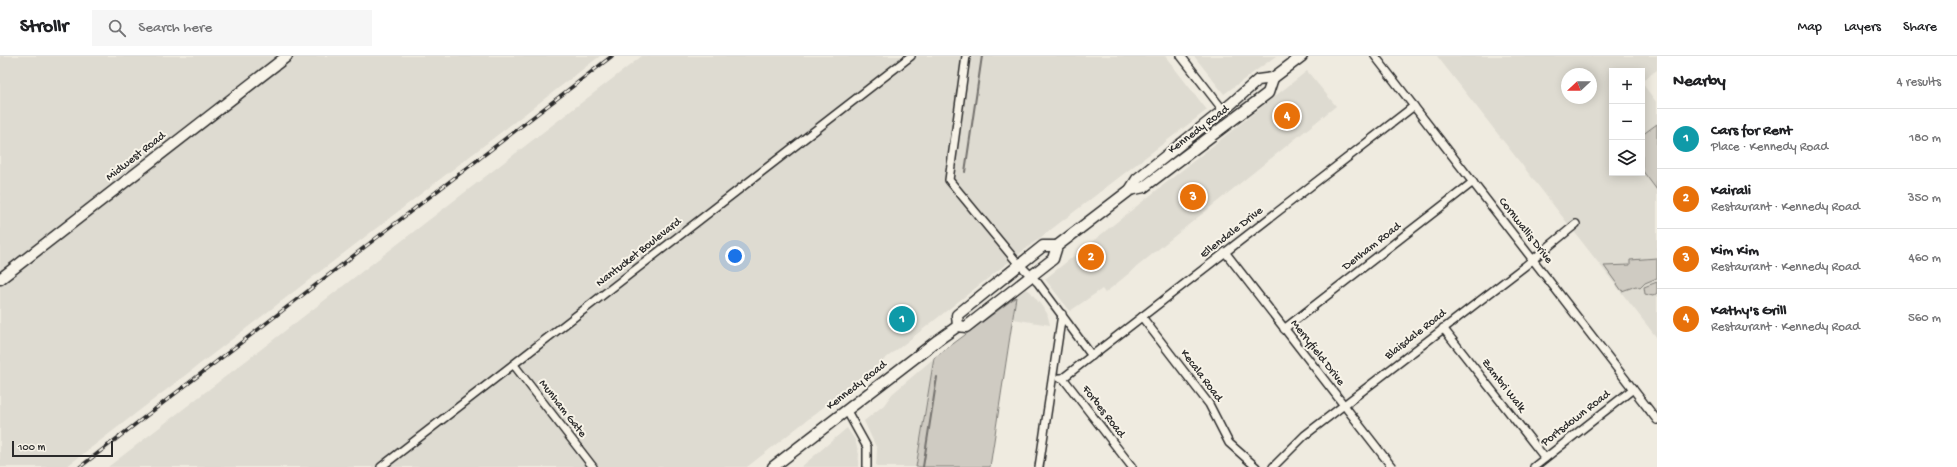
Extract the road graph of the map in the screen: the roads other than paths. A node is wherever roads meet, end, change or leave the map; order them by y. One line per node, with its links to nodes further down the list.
1 (287, 56): 19 (main road, Midwest Road)
2 (911, 56): 26 (street, Nantucket Boulevard)
3 (966, 56): 17 (street)
4 (1181, 56): 9 (street)
5 (1302, 56): 7 (main road, Kennedy Road)
6 (1375, 56): 8 (street, Cornwallis Drive)
7 (1273, 78): 9 (main road, Kennedy Road); 10 (main road, Kennedy Road)
8 (1414, 106): 11 (street, Cornwallis Drive); 15 (street, Ellendale Drive)
9 (1223, 110): 10 (main road); 12 (main road, Kennedy Road)
10 (1232, 122): 12 (main road, Kennedy Road)
11 (1473, 182): 16 (street, Cornwallis Drive); 24 (street, Denham Road)
12 (1130, 190): 14 (main road, Kennedy Road)
13 (1576, 224): 16 (street, Blaisdale Road)
14 (1057, 246): 17 (main road, Kennedy Road); 18 (main road, Kennedy Road)
15 (1225, 252): 21 (street, Ellendale Drive); 24 (street, Merryfield Drive)
16 (1533, 259): 23 (street, Blaisdale Road); 29 (street, Cornwallis Drive)
17 (1019, 265): 18 (street); 22 (main road, Kennedy Road)
18 (1031, 276): 20 (street); 22 (main road, Kennedy Road)
19 (0, 279)
20 (1062, 314): 25 (street); 27 (street)
21 (1142, 317): 25 (street, Ellendale Drive); 40 (street, Kecala Road)
22 (958, 326): 31 (main road, Kennedy Road)
23 (1443, 328): 30 (street, Blaisdale Road); 33 (street, Zambri Walk)
24 (1284, 329): 30 (street, Merryfield Drive)
25 (1092, 356): 28 (street, Ellendale Drive)
26 (514, 365): 34 (street, Nantucket Boulevard); 35 (street, Munham Gate)
27 (1053, 377): 28 (street); 38 (street)
28 (1063, 378): 39 (street, Forbes Road)
29 (1633, 389): 32 (street, Cornwallis Drive); 33 (street, Portsdown Road)
30 (1344, 406): 41 (street, Blaisdale Road); 42 (street, Merryfield Drive)
31 (847, 411): 36 (main road, Kennedy Road); 37 (street)
32 (1657, 420)
33 (1545, 458): 43 (street, Portsdown Road)
34 (381, 467)
35 (593, 467)
36 (773, 467)
37 (867, 467)
38 (1039, 467)
39 (1132, 467)
40 (1256, 467)
41 (1273, 467)
42 (1392, 467)
43 (1534, 467)

